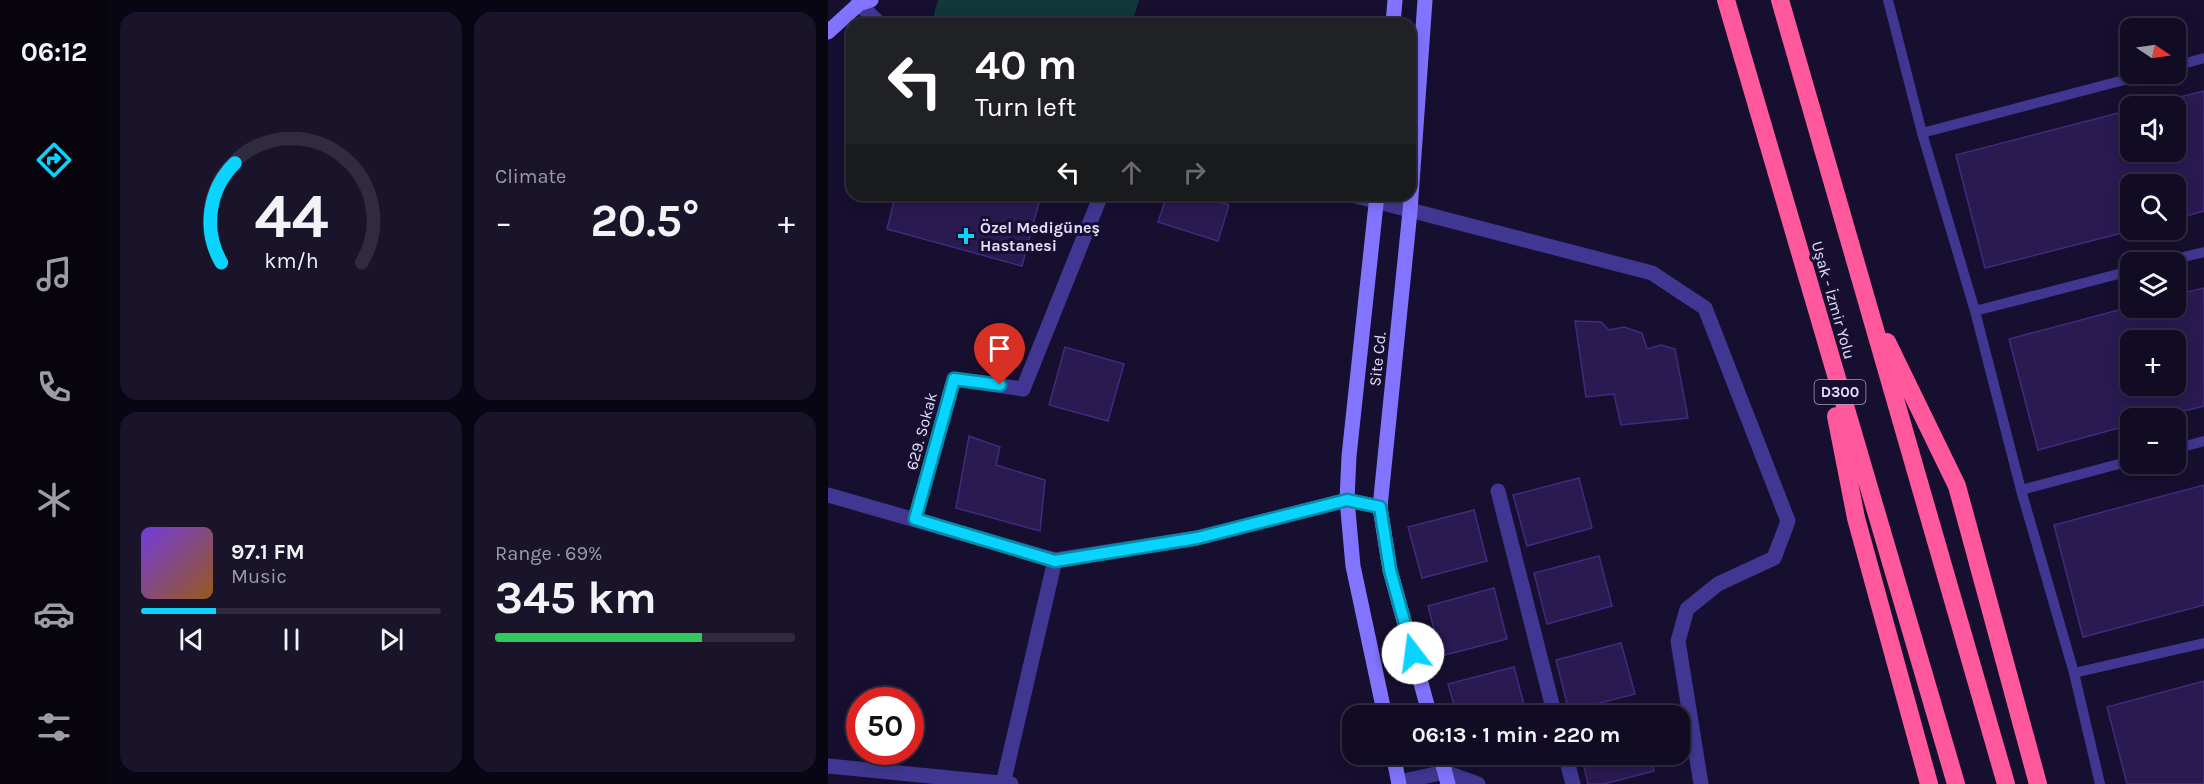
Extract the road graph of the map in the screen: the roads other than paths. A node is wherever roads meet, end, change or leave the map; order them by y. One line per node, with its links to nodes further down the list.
1 (1395, 0): 8 (main road)
2 (1425, 0): 13 (main road, Site Cd.)
3 (1726, 0): 24 (highway, Uşak - İzmir Yolu / D300)
4 (1780, 0): 23 (highway, Uşak - İzmir Yolu / D300)
5 (1888, 0): 14 (lane)
6 (863, 1): 7 (street); 9 (main road)
7 (876, 18)
8 (1394, 18)
9 (828, 32)
10 (2204, 58): 11 (lane)
11 (2186, 63)
12 (2120, 81): 14 (lane)
13 (1416, 127)
14 (1922, 133): 25 (lane)
15 (1099, 201): 34 (street, 629. Sokak)
16 (1377, 201): 32 (main road, Site Cd.)
17 (1385, 201): 19 (street)
18 (1411, 201): 19 (main road, Site Cd.)
19 (1410, 211): 33 (main road, Site Cd.); 49 (street)
20 (2204, 252): 21 (lane)
21 (2186, 256)
22 (2120, 274): 25 (lane)
23 (1865, 296): 52 (highway, Uşak - İzmir Yolu / D300); 53 (highway)
24 (1815, 305): 50 (highway); 51 (highway, Uşak - İzmir Yolu / D300)
25 (1976, 311): 29 (lane)
26 (2204, 441): 27 (lane)
27 (2186, 446)
28 (2120, 464): 29 (lane)
29 (2021, 490): 37 (lane)
30 (1498, 491): 40 (street)
31 (828, 495): 34 (street)
32 (1347, 500): 33 (street); 35 (street); 38 (main road, Site Cd.)
33 (1380, 507): 39 (main road, Site Cd.)
34 (915, 519): 35 (street)
35 (1055, 561): 46 (street)
36 (2204, 643): 37 (lane)
37 (2074, 673): 54 (lane)
38 (1383, 705)
39 (1427, 705)
40 (1552, 705)
41 (1395, 765): 45 (main road)
42 (1568, 765): 48 (street)
43 (828, 766): 46 (street)
44 (1447, 778): 45 (street); 47 (street)
45 (1399, 783)
46 (1006, 784)
47 (1478, 784)
48 (1573, 784)
49 (1701, 784)
50 (1929, 784)
51 (1956, 784)
52 (2006, 784)
53 (2038, 784)
54 (2100, 784)

